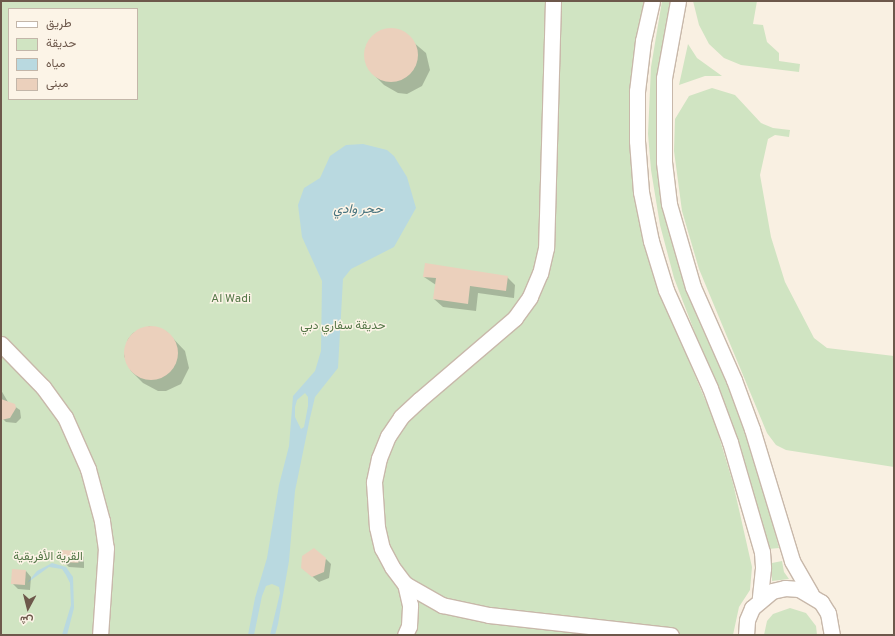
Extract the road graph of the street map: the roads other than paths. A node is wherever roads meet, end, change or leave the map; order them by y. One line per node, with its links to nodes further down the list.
1 (553, 1): 5 (street)
2 (652, 1): 7 (street)
3 (678, 1): 6 (street)
4 (1, 344): 9 (street)
5 (405, 584): 8 (street); 10 (street)
6 (811, 594): 7 (street); 13 (street)
7 (760, 598): 12 (street)
8 (642, 633): 11 (street)
9 (100, 635)
10 (405, 635)
11 (664, 635)
12 (746, 635)
13 (832, 635)

